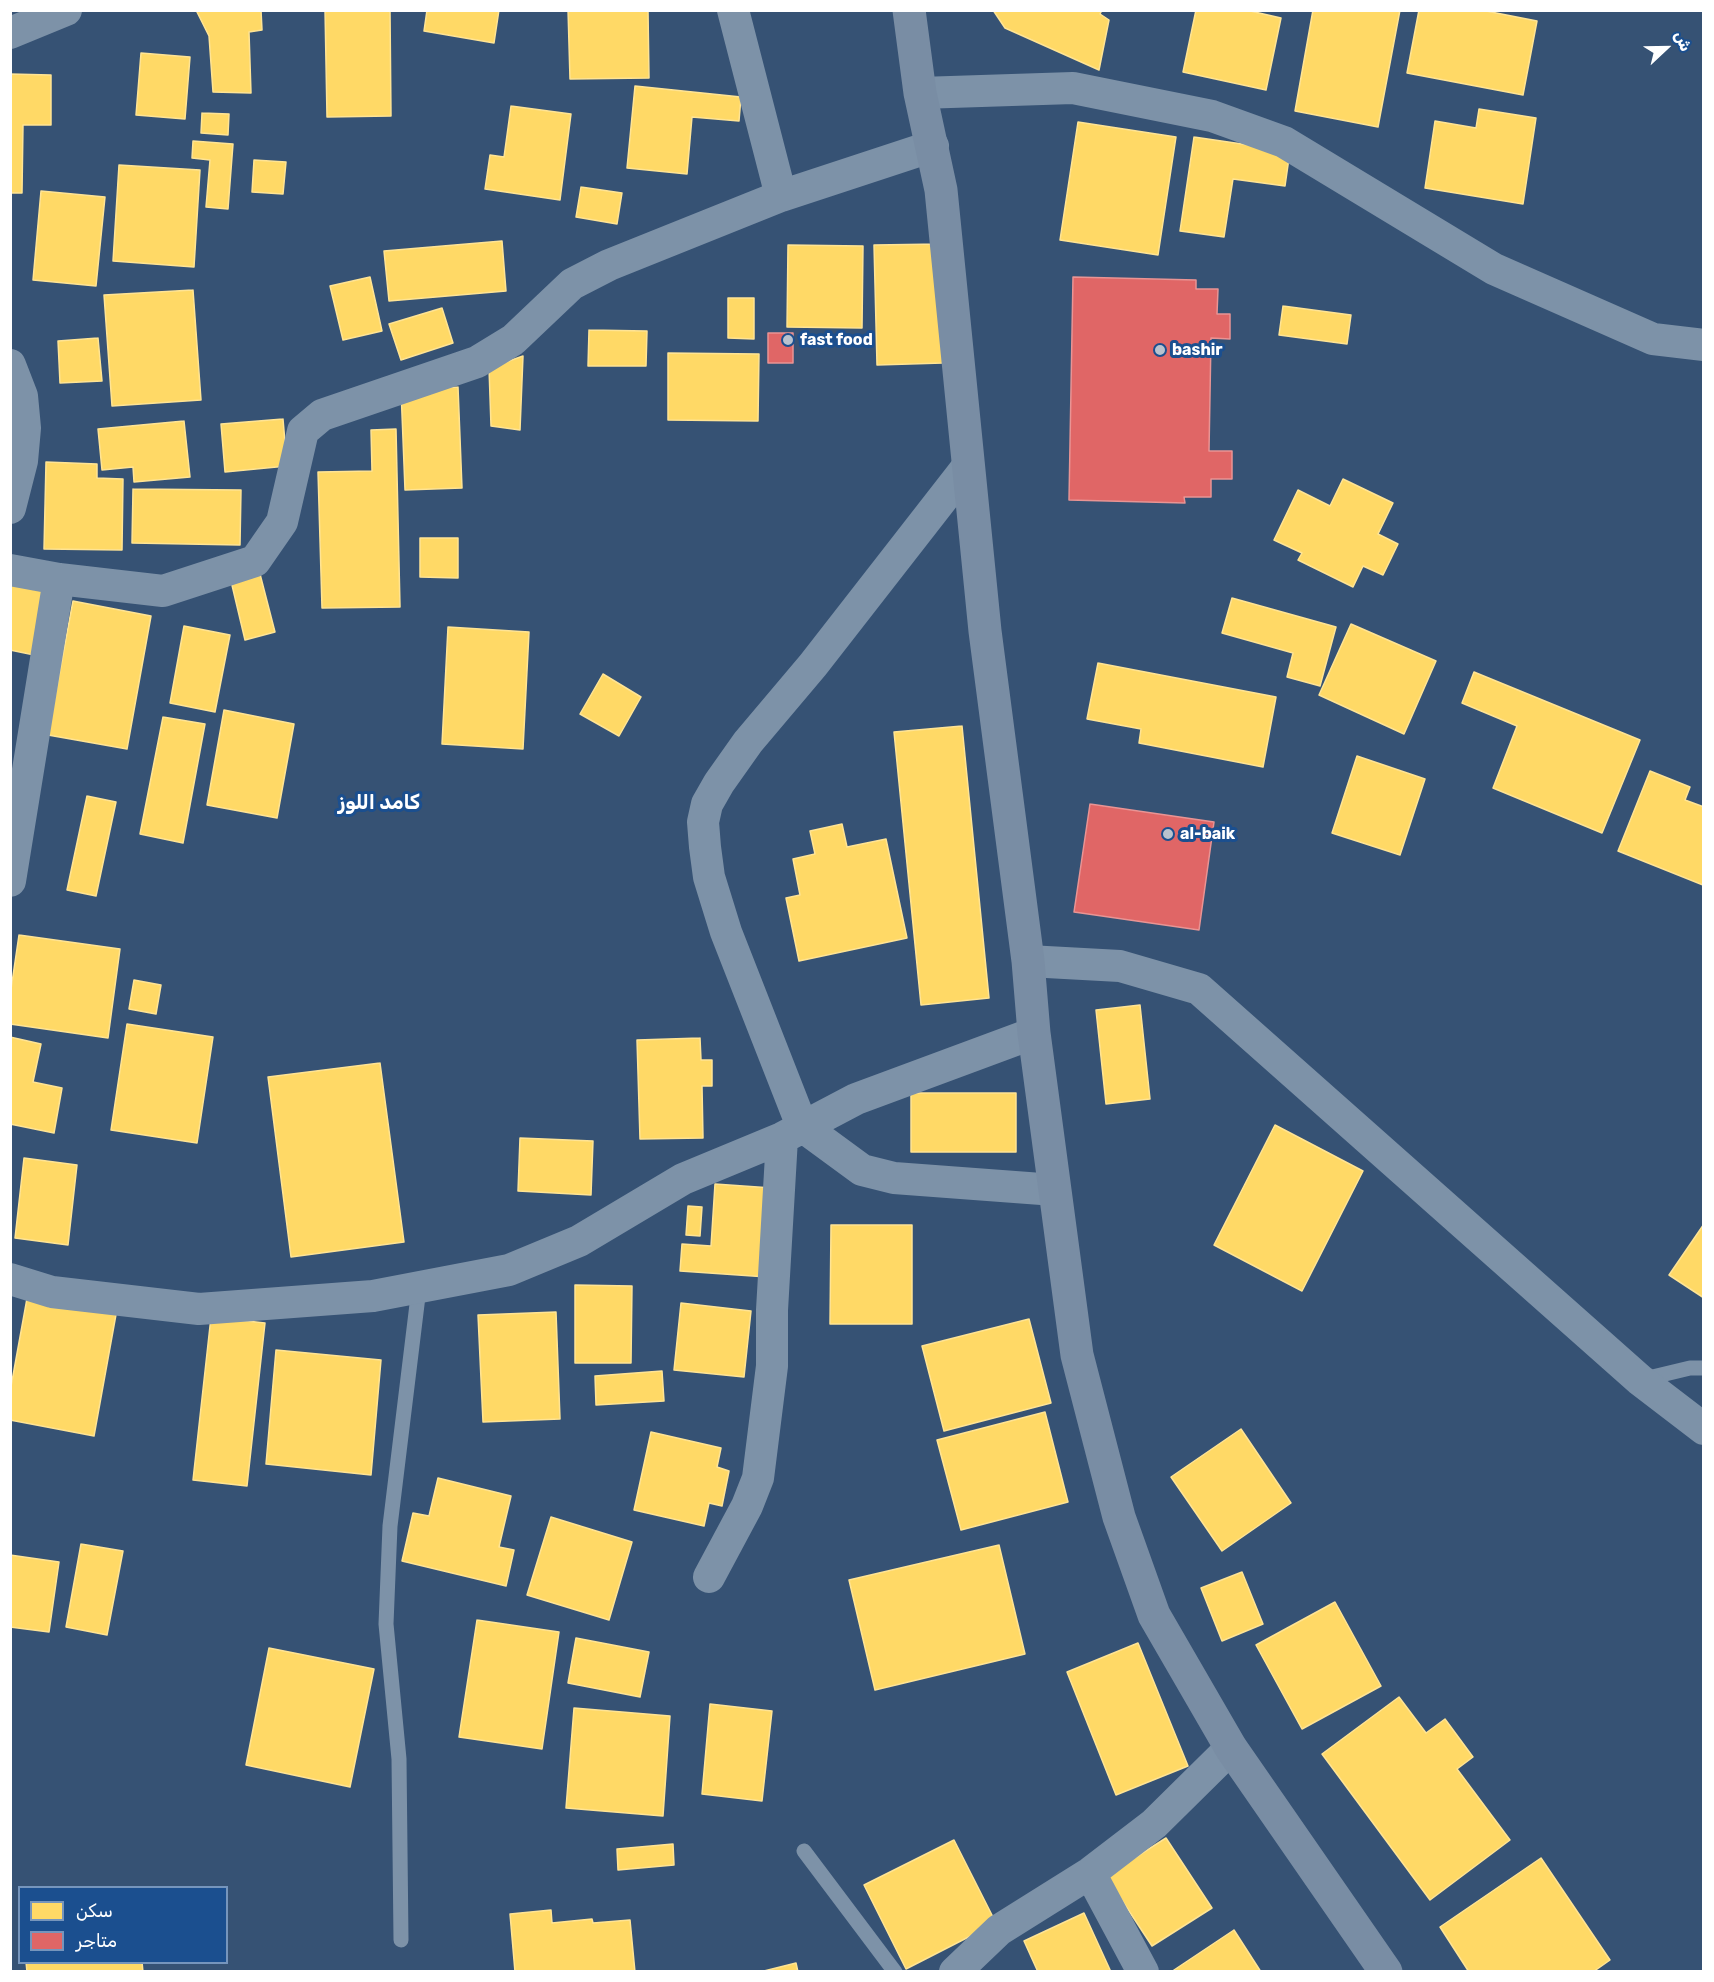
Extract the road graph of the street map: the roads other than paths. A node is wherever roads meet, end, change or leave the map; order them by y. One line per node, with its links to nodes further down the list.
1 (66, 10): 4 (street)
2 (734, 10): 7 (street)
3 (909, 10): 5 (main road)
4 (10, 33)
5 (920, 93): 6 (main road); 8 (street)
6 (933, 146): 7 (street); 10 (main road)
7 (781, 196): 13 (street)
8 (1704, 345)
9 (10, 365): 11 (street)
10 (968, 466): 15 (main road); 17 (street)
11 (10, 508)
12 (10, 570): 13 (street)
13 (59, 579): 14 (street)
14 (10, 881)
15 (1028, 961): 16 (main road); 22 (street)
16 (1034, 1033): 17 (street); 18 (main road)
17 (792, 1132): 18 (street); 20 (street); 24 (street)
18 (1055, 1190): 25 (main road)
19 (12, 1287): 20 (street)
20 (419, 1288): 28 (lane)
21 (1704, 1368): 22 (lane)
22 (1640, 1380): 23 (street)
23 (1704, 1429)
24 (709, 1577)
25 (1231, 1748): 27 (street); 32 (main road)
26 (804, 1851): 29 (lane)
27 (1090, 1873): 30 (street); 31 (street)
28 (401, 1940)
29 (895, 1971)
30 (955, 1971)
31 (1143, 1971)
32 (1386, 1971)

